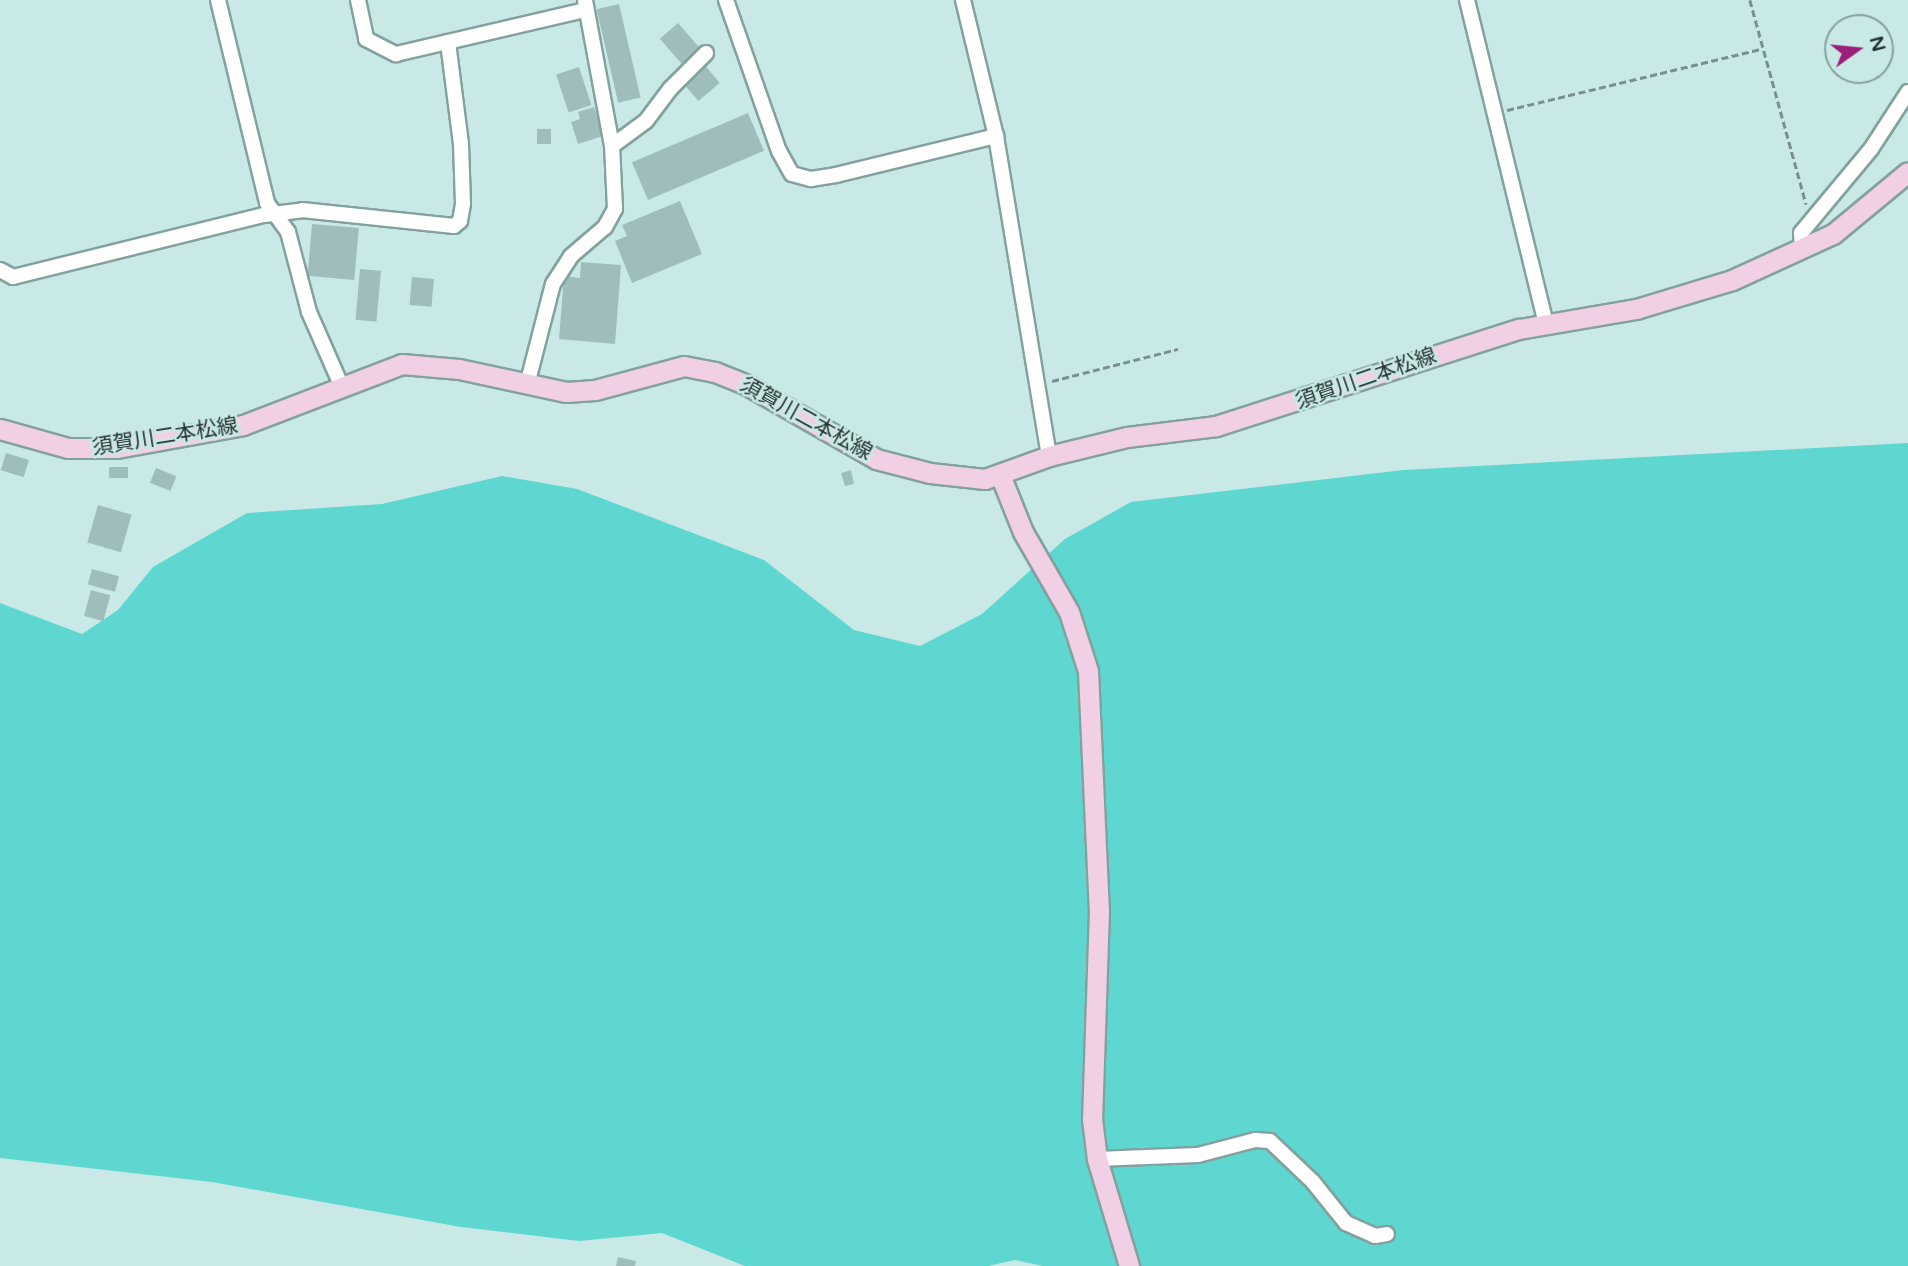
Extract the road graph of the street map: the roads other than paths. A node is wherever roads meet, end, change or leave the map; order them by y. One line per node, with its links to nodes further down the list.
1 (218, 0): 13 (street)
2 (358, 0): 7 (street)
3 (726, 0): 10 (street)
4 (963, 0): 10 (street)
5 (1467, 0): 16 (street)
6 (585, 5): 7 (street); 11 (street)
7 (448, 42): 13 (street)
8 (706, 53): 11 (street)
9 (1908, 92): 14 (street)
10 (996, 136): 20 (street)
11 (612, 146): 17 (street)
12 (1908, 172): 14 (main road, 須賀川二本松線)
13 (277, 216): 15 (street); 18 (street)
14 (1802, 250): 16 (main road, 須賀川二本松線)
15 (0, 270)
16 (1546, 325): 20 (main road, 須賀川二本松線)
17 (527, 385): 18 (main road, 須賀川二本松線); 21 (main road, 須賀川二本松線)
18 (342, 387): 19 (main road, 須賀川二本松線)
19 (0, 429)
20 (1049, 456): 21 (main road, 須賀川二本松線)
21 (1001, 477): 22 (main road)
22 (1097, 1159): 23 (street); 24 (main road)
23 (1387, 1234)
24 (1129, 1266)

